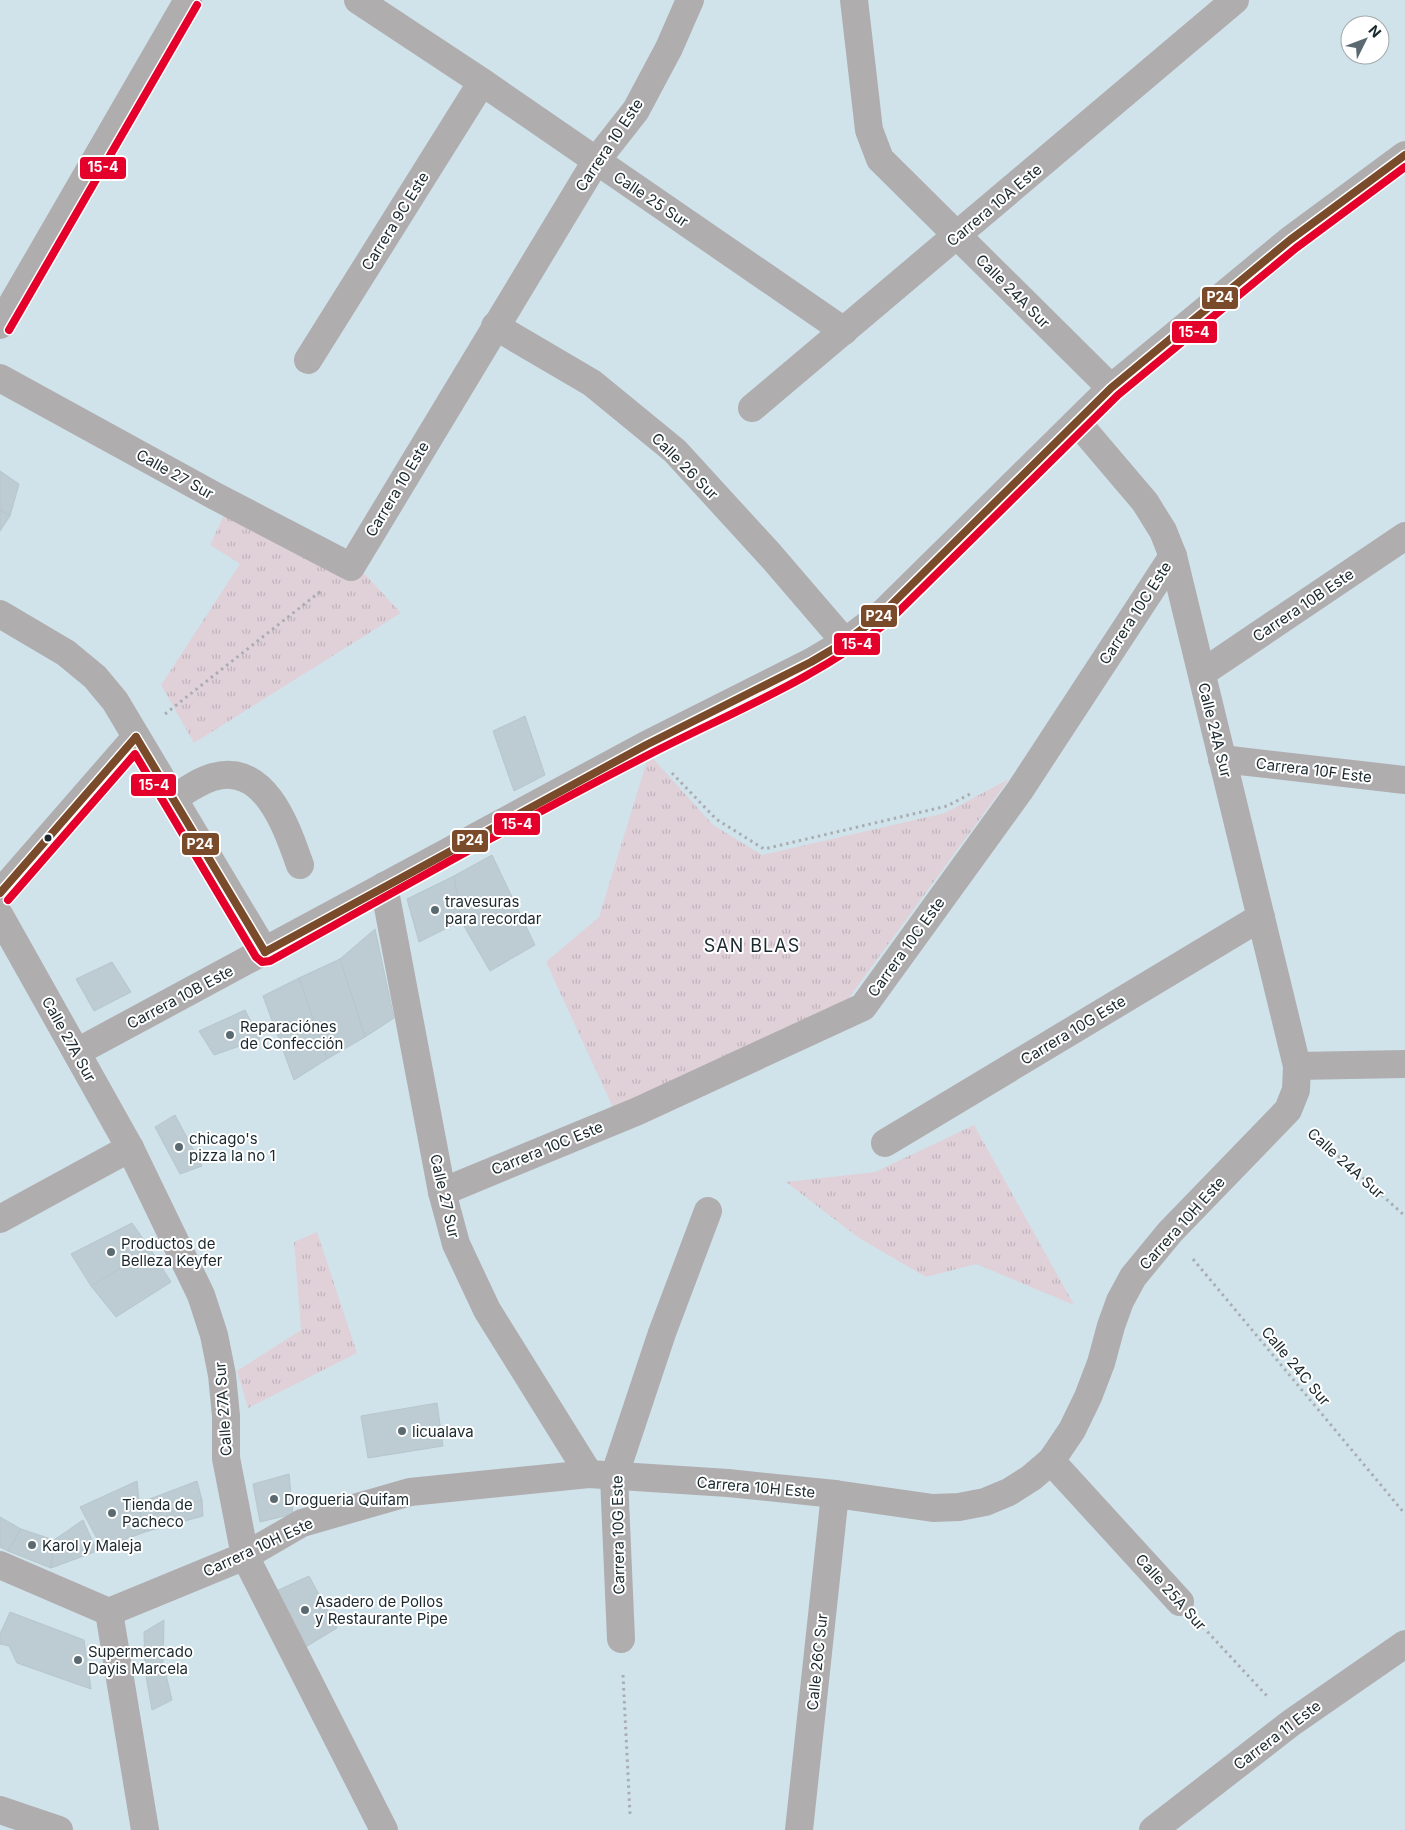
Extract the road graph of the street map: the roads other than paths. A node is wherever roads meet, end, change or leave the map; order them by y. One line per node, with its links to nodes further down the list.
1 (188, 0): 10 (street)
2 (358, 0): 6 (street, Calle 25 Sur)
3 (854, 0): 9 (street, Calle 24A Sur)
4 (1235, 0): 9 (street, Carrera 10A Este)
5 (679, 5): 8 (street, Carrera 10 Este)
6 (482, 82): 8 (street, Calle 25 Sur); 13 (street, Carrera 9C Este)
7 (1405, 155): 15 (street, Carrera 10B Este)
8 (596, 161): 11 (street, Carrera 10 Este); 12 (street, Calle 25 Sur)
9 (957, 236): 12 (street, Carrera 10A Este); 15 (street, Calle 24A Sur)
10 (0, 325)
11 (495, 326): 20 (street, Carrera 10 Este); 22 (street, Calle 26 Sur)
12 (844, 331): 16 (street, Carrera 10A Este)
13 (308, 360)
14 (0, 378): 20 (street, Calle 27 Sur)
15 (1111, 388): 17 (street, Carrera 10B Este)
16 (752, 408)
17 (1076, 422): 19 (street, Calle 24A Sur); 22 (street, Carrera 10B Este)
18 (1405, 536): 23 (street, Carrera 10B Este)
19 (1173, 556): 23 (street, Calle 24A Sur); 38 (street, Carrera 10C Este)
20 (351, 567)
21 (0, 614): 24 (street)
22 (845, 642): 29 (street, Carrera 10B Este)
23 (1202, 674): 25 (street, Calle 24A Sur)
24 (136, 737): 27 (street); 30 (street)
25 (1222, 759): 26 (street, Carrera 10F Este); 31 (street, Calle 24A Sur)
26 (1405, 780)
27 (173, 799): 28 (street); 32 (street)
28 (300, 865)
29 (384, 886): 32 (street, Carrera 10B Este); 38 (street, Calle 27 Sur)
30 (0, 898): 33 (street, Calle 27A Sur)
31 (1261, 917): 35 (street, Calle 24A Sur); 36 (street, Carrera 10G Este)
32 (265, 952): 33 (street, Carrera 10B Este)
33 (77, 1052): 37 (street, Calle 27A Sur)
34 (1405, 1064): 35 (street)
35 (1297, 1066): 41 (street, Carrera 10H Este)
36 (885, 1143)
37 (130, 1148): 40 (street); 44 (street, Calle 27A Sur)
38 (442, 1192): 42 (street, Calle 27 Sur)
39 (708, 1210): 42 (street, Carrera 10G Este)
40 (0, 1218)
41 (1051, 1461): 43 (street, Carrera 10H Este); 46 (street, Calle 25A Sur)
42 (602, 1475): 43 (street, Carrera 10H Este); 44 (street, Carrera 10H Este); 48 (street, Carrera 10G Este)
43 (834, 1494): 54 (street, Calle 26C Sur)
44 (245, 1556): 47 (street, Carrera 10H Este); 53 (street, Calle 27A Sur)
45 (0, 1565): 47 (street)
46 (1180, 1602)
47 (109, 1612): 52 (street)
48 (621, 1639)
49 (1405, 1644): 55 (street, Carrera 11 Este)
50 (0, 1810): 51 (street)
51 (59, 1830)
52 (145, 1830)
53 (384, 1830)
54 (799, 1830)
55 (1153, 1830)

